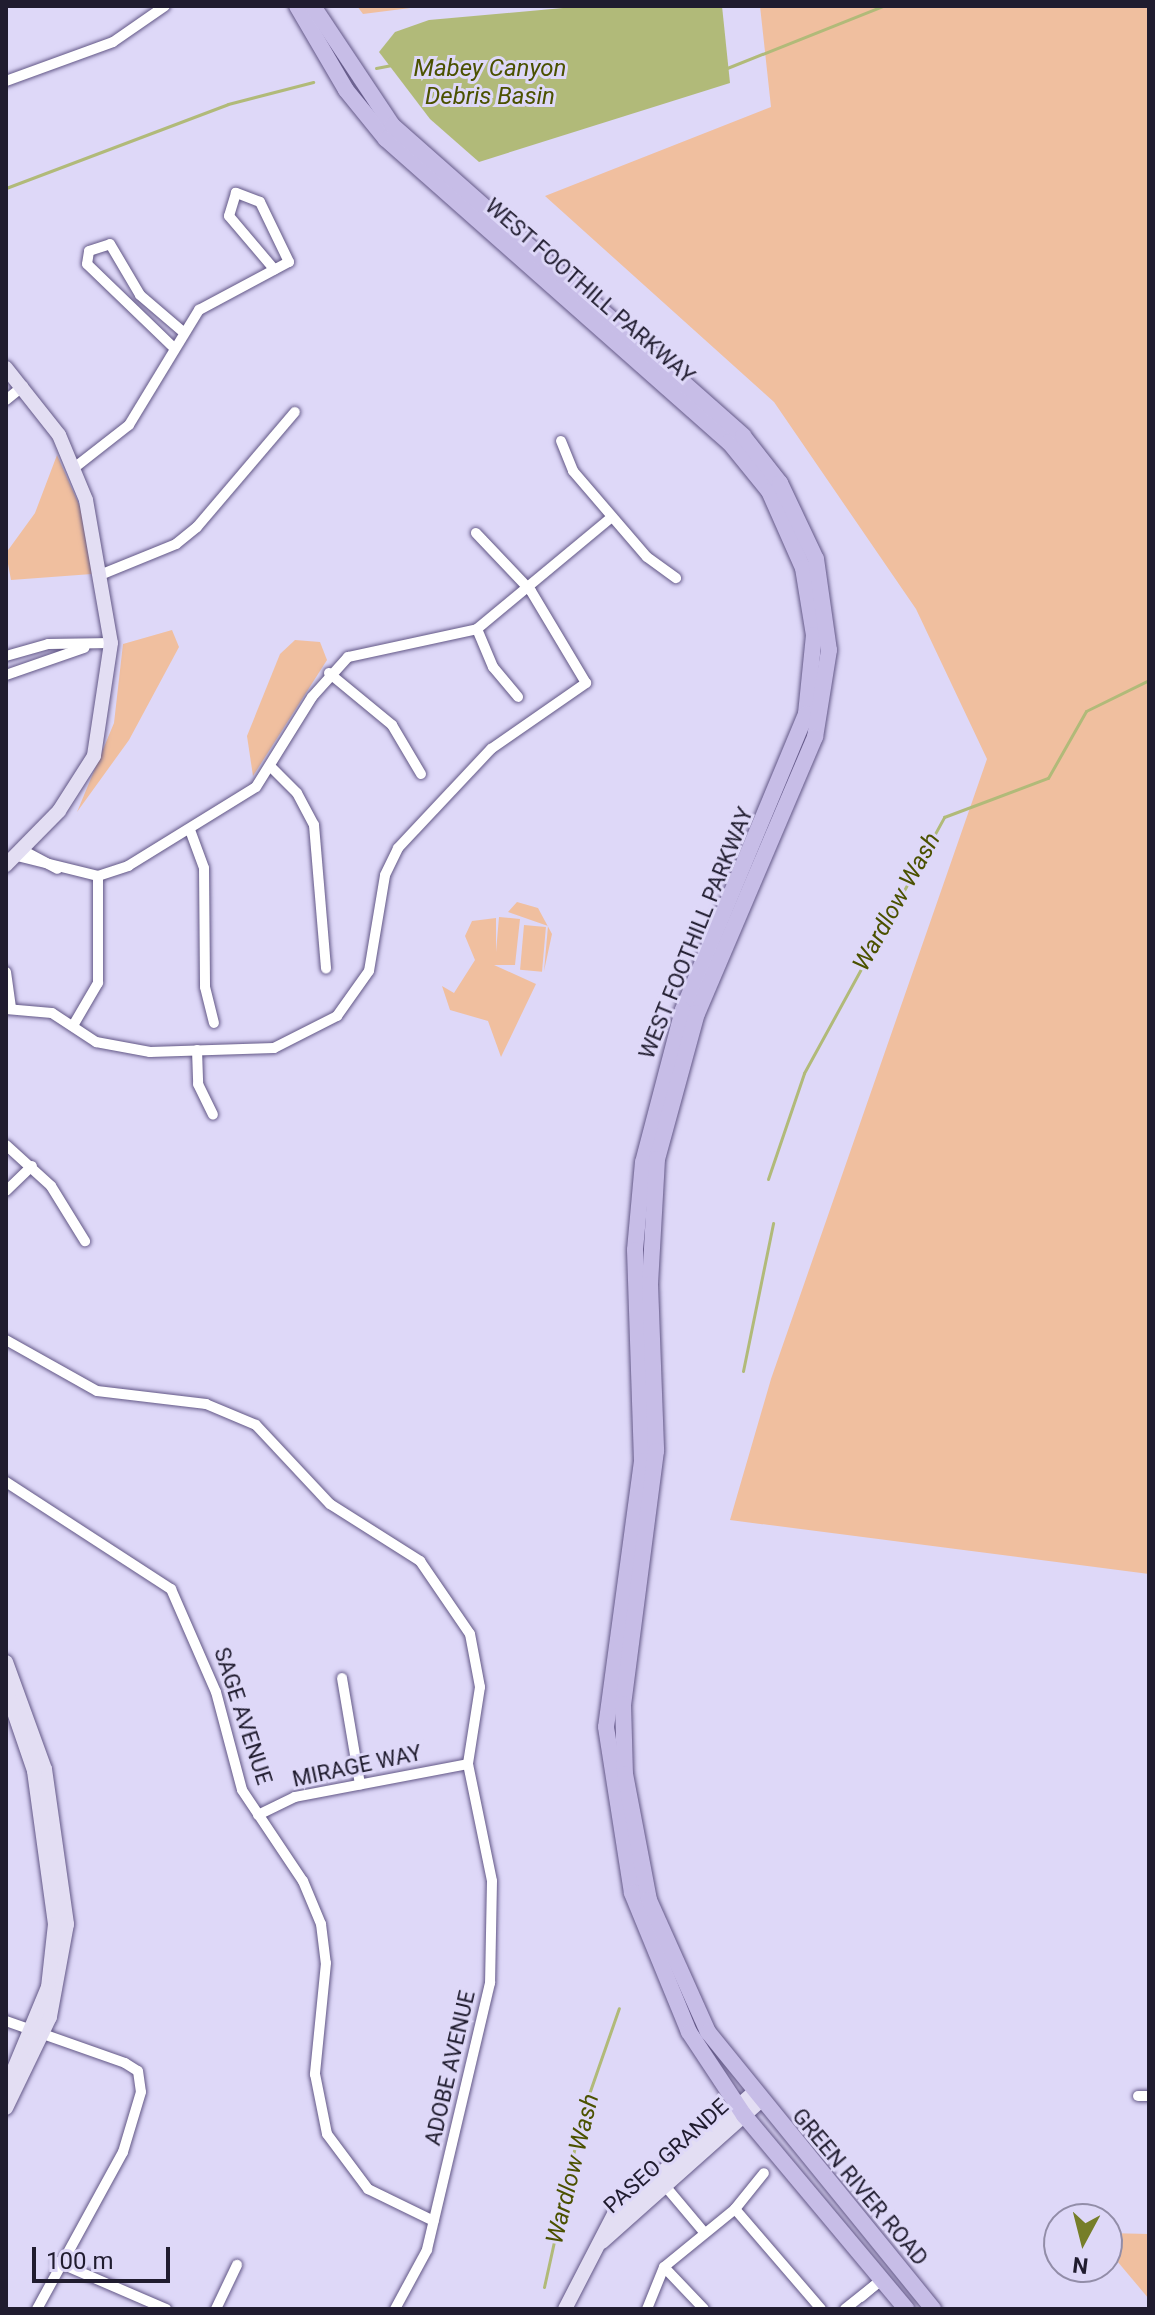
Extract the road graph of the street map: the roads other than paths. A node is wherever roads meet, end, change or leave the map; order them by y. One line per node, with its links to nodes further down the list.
1 (165, 6): 4 (street)
2 (297, 6): 5 (main road, WEST FOOTHILL PARKWAY)
3 (313, 6): 6 (main road, WEST FOOTHILL PARKWAY)
4 (6, 81)
5 (403, 155): 6 (main road); 57 (main road, WEST FOOTHILL PARKWAY)
6 (499, 222): 55 (main road, WEST FOOTHILL PARKWAY)
7 (274, 269): 7 (street); 8 (street)
8 (182, 331): 9 (street); 9 (street)
9 (172, 346): 15 (street)
10 (6, 368): 11 (main road)
11 (23, 386): 12 (street); 15 (main road)
12 (6, 400)
13 (295, 412): 18 (street)
14 (561, 441): 16 (street)
15 (74, 468): 18 (main road)
16 (612, 517): 19 (street); 20 (street)
17 (476, 533): 20 (street)
18 (100, 575): 22 (main road)
19 (676, 578)
20 (531, 591): 21 (street); 38 (street)
21 (477, 629): 25 (street); 27 (street)
22 (111, 643): 23 (street); 31 (main road)
23 (94, 645): 24 (street); 26 (street)
24 (6, 656)
25 (329, 673): 28 (street); 29 (street)
26 (6, 675)
27 (518, 697)
28 (272, 768): 30 (street); 33 (street)
29 (421, 774)
30 (190, 830): 32 (street); 36 (street)
31 (15, 857): 32 (street)
32 (98, 876): 37 (street)
33 (326, 968)
34 (6, 972): 35 (street)
35 (9, 1008): 37 (street)
36 (214, 1023)
37 (74, 1024): 38 (street)
38 (197, 1050): 39 (street)
39 (213, 1115)
40 (6, 1145): 41 (street)
41 (32, 1166): 42 (street); 43 (street)
42 (6, 1191)
43 (85, 1241)
44 (6, 1340): 49 (street, ADOBE AVENUE)
45 (6, 1482): 51 (street, SAGE AVENUE)
46 (6, 1662): 53 (main road)
47 (342, 1678): 50 (street)
48 (6, 1689): 53 (main road)
49 (468, 1764): 50 (street, MIRAGE WAY); 61 (street, ADOBE AVENUE)
50 (360, 1784): 51 (street, MIRAGE WAY)
51 (258, 1815): 61 (street, SAGE AVENUE)
52 (6, 2021): 53 (street)
53 (39, 2033): 54 (main road); 56 (main road); 64 (street)
54 (6, 2088)
55 (756, 2097): 57 (main road, PASEO GRANDE); 80 (main road, GREEN RIVER ROAD)
56 (6, 2108)
57 (740, 2109): 59 (main road, PASEO GRANDE); 63 (main road, PASEO GRANDE); 67 (main road, GREEN RIVER ROAD)
58 (764, 2173): 60 (street)
59 (666, 2187): 62 (street); 63 (main road, PASEO GRANDE)
60 (735, 2209): 62 (street); 76 (street)
61 (434, 2221): 72 (street, ADOBE AVENUE)
62 (703, 2231): 66 (street)
63 (602, 2242): 73 (main road, PASEO GRANDE)
64 (57, 2262): 69 (street); 70 (street)
65 (237, 2265): 71 (street)
66 (664, 2267): 74 (street); 75 (street)
67 (882, 2280): 78 (main road, GREEN RIVER ROAD); 79 (main road)
68 (861, 2297): 77 (street)
69 (37, 2309)
70 (166, 2309)
71 (216, 2309)
72 (395, 2309)
73 (565, 2309)
74 (647, 2309)
75 (704, 2309)
76 (821, 2309)
77 (845, 2309)
78 (906, 2309)
79 (921, 2309)
80 (933, 2309)

